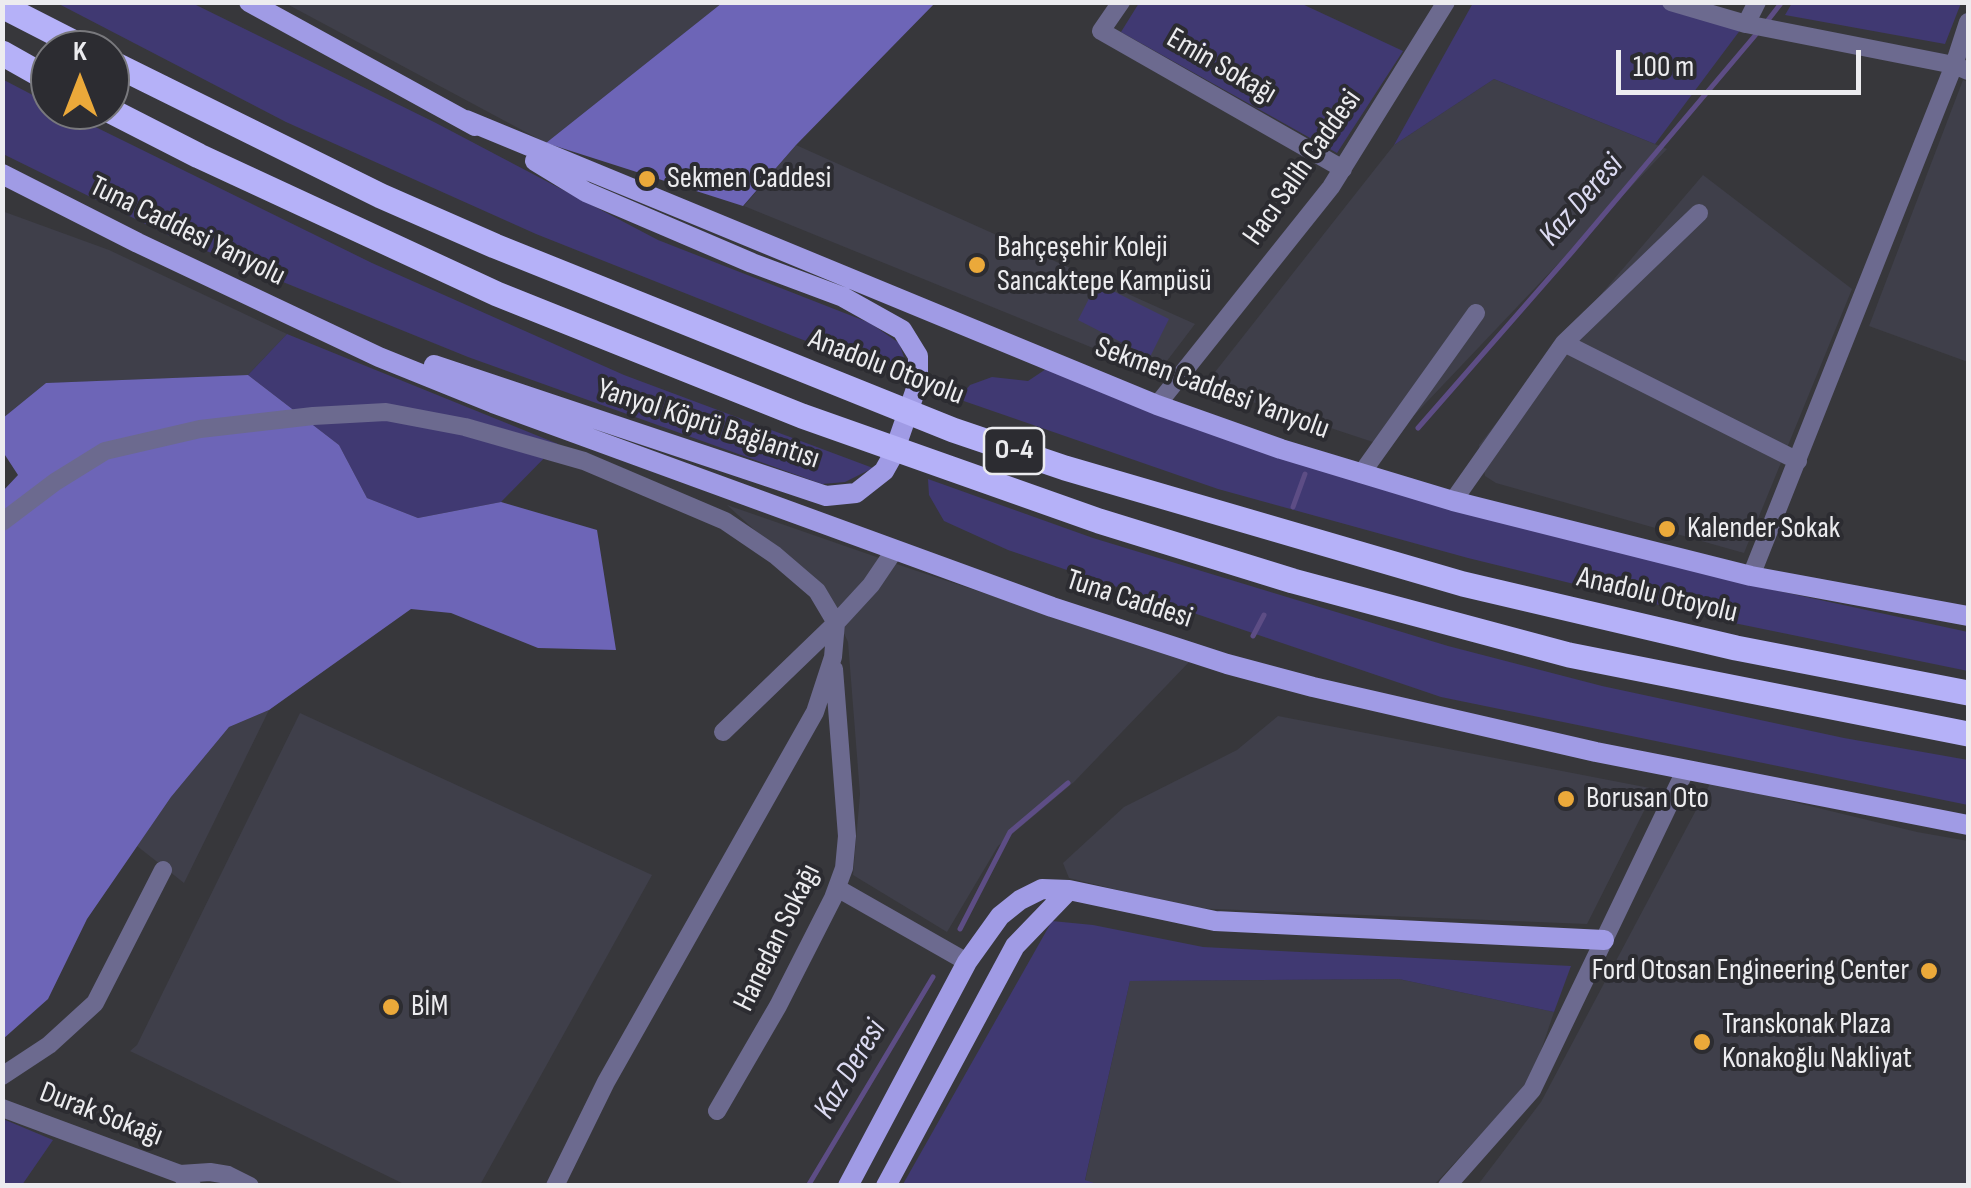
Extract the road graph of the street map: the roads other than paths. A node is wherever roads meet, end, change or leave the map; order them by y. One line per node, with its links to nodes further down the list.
1 (249, 2): 14 (main road)
2 (1121, 2): 16 (street, Emin Sokağı)
3 (1446, 2): 16 (street, Hacı Salih Caddesi)
4 (1671, 2): 8 (street)
5 (1757, 2): 8 (street)
6 (2, 6): 9 (highway)
7 (1968, 22): 11 (street)
8 (1749, 26): 11 (street)
9 (49, 30)
10 (2, 53): 12 (highway)
11 (1961, 68): 25 (street)
12 (30, 69)
13 (130, 72): 34 (highway, Anadolu Otoyolu / O-4)
14 (466, 120): 22 (main road, Yanyol Köprü Bağlantısı); 24 (main road, Sekmen Caddesi Yanyolu)
15 (130, 121): 36 (highway, O-4)
16 (1343, 168): 24 (street, Hacı Salih Caddesi)
17 (2, 174): 19 (main road, Tuna Caddesi Yanyolu)
18 (2, 190): 19 (main road)
19 (44, 196): 22 (main road, Tuna Caddesi Yanyolu)
20 (1698, 213): 23 (street)
21 (1476, 313): 26 (street)
22 (303, 321): 29 (main road, Tuna Caddesi)
23 (1564, 342): 25 (street); 27 (street)
24 (1157, 405): 26 (main road, Sekmen Caddesi Yanyolu)
25 (1798, 461): 30 (street)
26 (1362, 474): 27 (main road, Sekmen Caddesi Yanyolu)
27 (1453, 501): 30 (main road, Sekmen Caddesi Yanyolu)
28 (2, 522): 32 (street)
29 (894, 551): 32 (street); 37 (main road, Tuna Caddesi)
30 (1752, 576): 31 (main road, Sekmen Caddesi Yanyolu)
31 (1968, 616)
32 (836, 623): 33 (street); 35 (street)
33 (833, 658): 40 (street, Hanedan Sokağı); 49 (street)
34 (1968, 692)
35 (722, 732)
36 (1968, 734)
37 (1686, 769): 38 (main road, Tuna Caddesi); 42 (street)
38 (1968, 826)
39 (162, 870): 44 (street)
40 (837, 888): 43 (street); 46 (street, Hanedan Sokağı)
41 (1069, 890): 42 (main road); 43 (main road); 51 (main road)
42 (1604, 940): 52 (street)
43 (967, 962): 50 (main road)
44 (2, 1076)
45 (2, 1108): 47 (street, Durak Sokağı)
46 (717, 1111)
47 (186, 1180): 48 (street, Durak Sokağı)
48 (250, 1186)
49 (555, 1186)
50 (848, 1186)
51 (886, 1186)
52 (1447, 1186)

